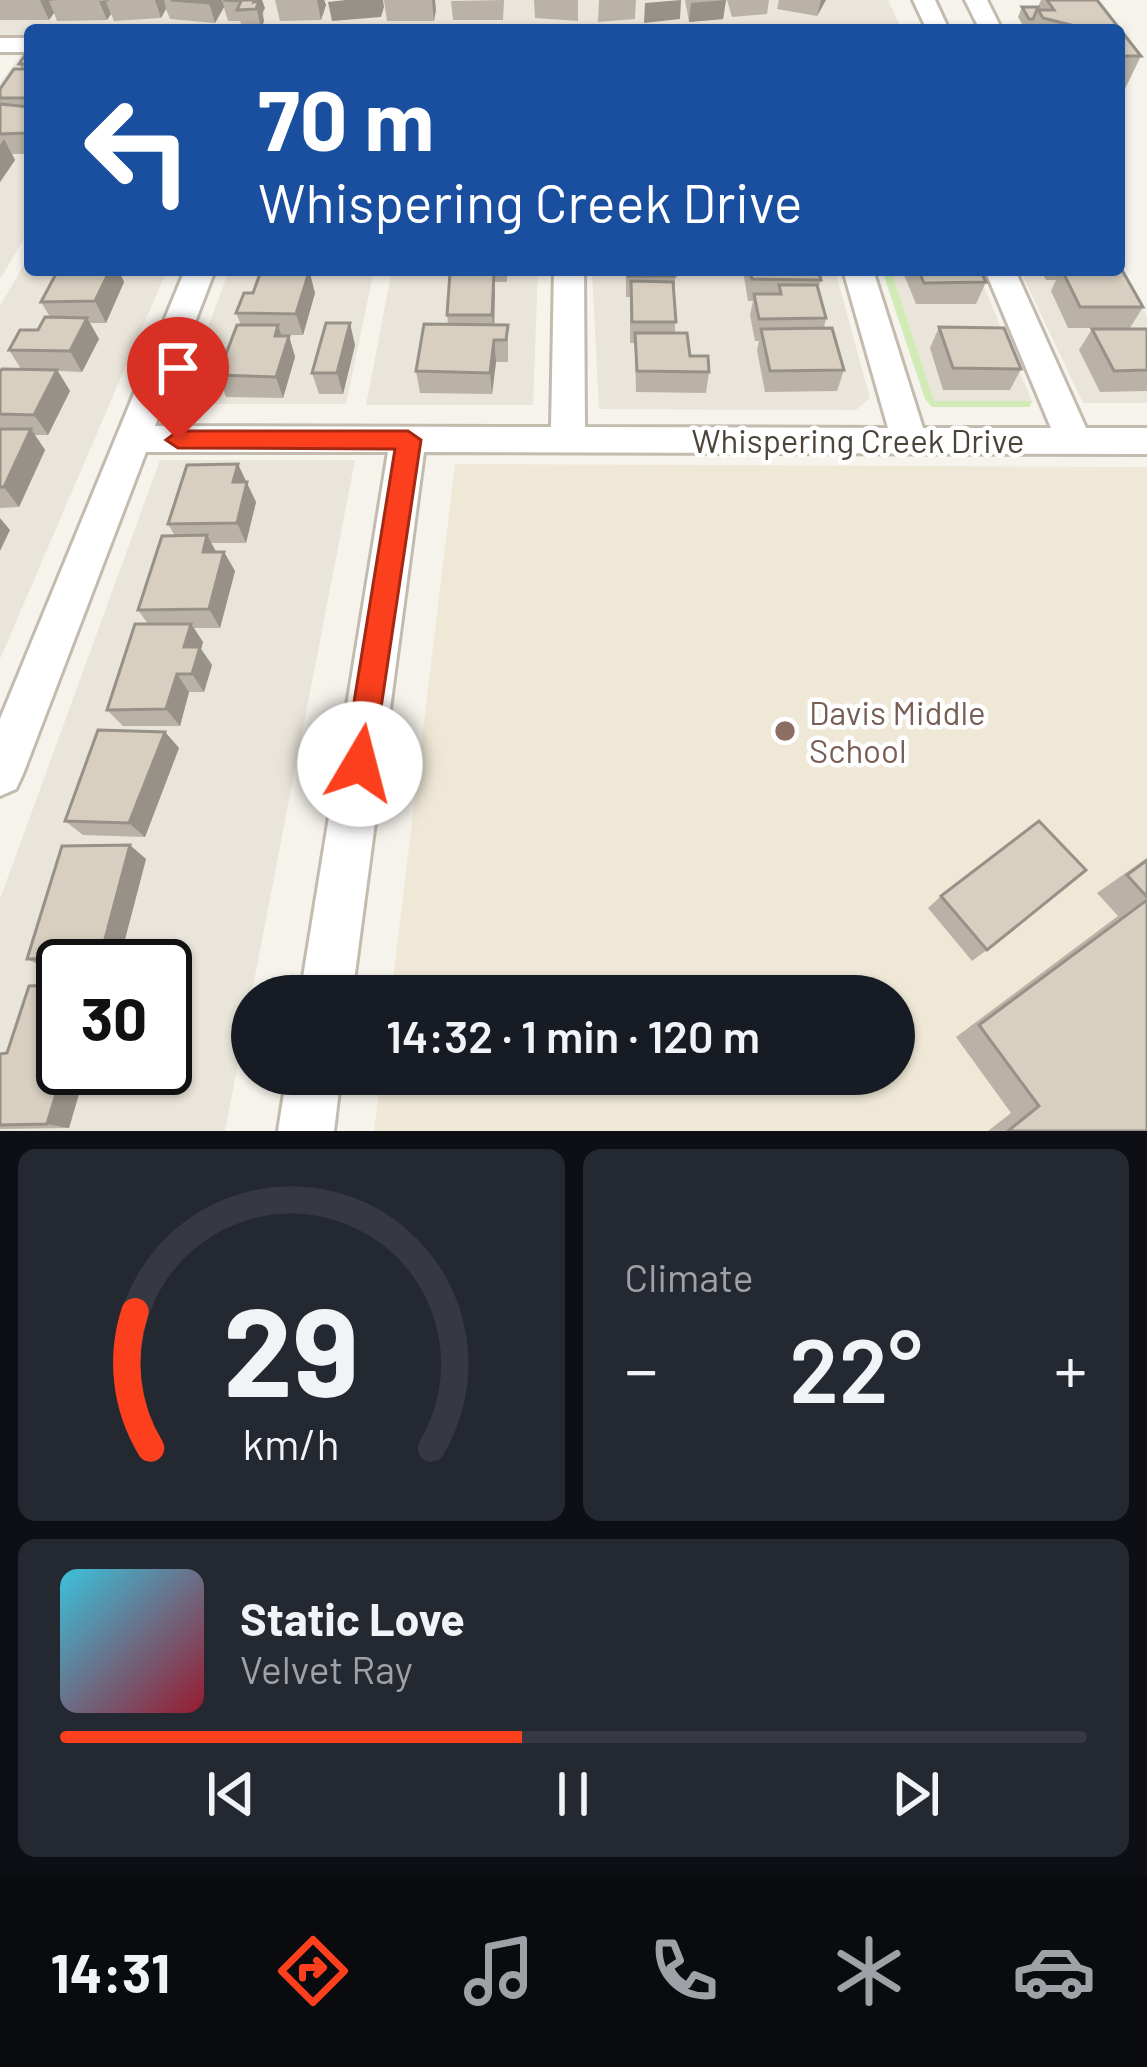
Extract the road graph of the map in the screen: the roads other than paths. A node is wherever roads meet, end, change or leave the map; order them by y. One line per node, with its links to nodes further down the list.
1 (198, 276): 5 (street)
2 (569, 276): 7 (street)
3 (860, 276): 8 (street)
4 (1003, 276): 9 (street)
5 (133, 440): 6 (street); 11 (street)
6 (408, 440): 7 (street, Whispering Creek Drive); 12 (street)
7 (568, 440): 8 (street, Whispering Creek Drive)
8 (909, 440): 9 (street, Whispering Creek Drive)
9 (1074, 441): 10 (street, Whispering Creek Drive)
10 (1147, 441)
11 (0, 774)
12 (329, 975)
13 (311, 1095): 14 (street)
14 (306, 1131)

